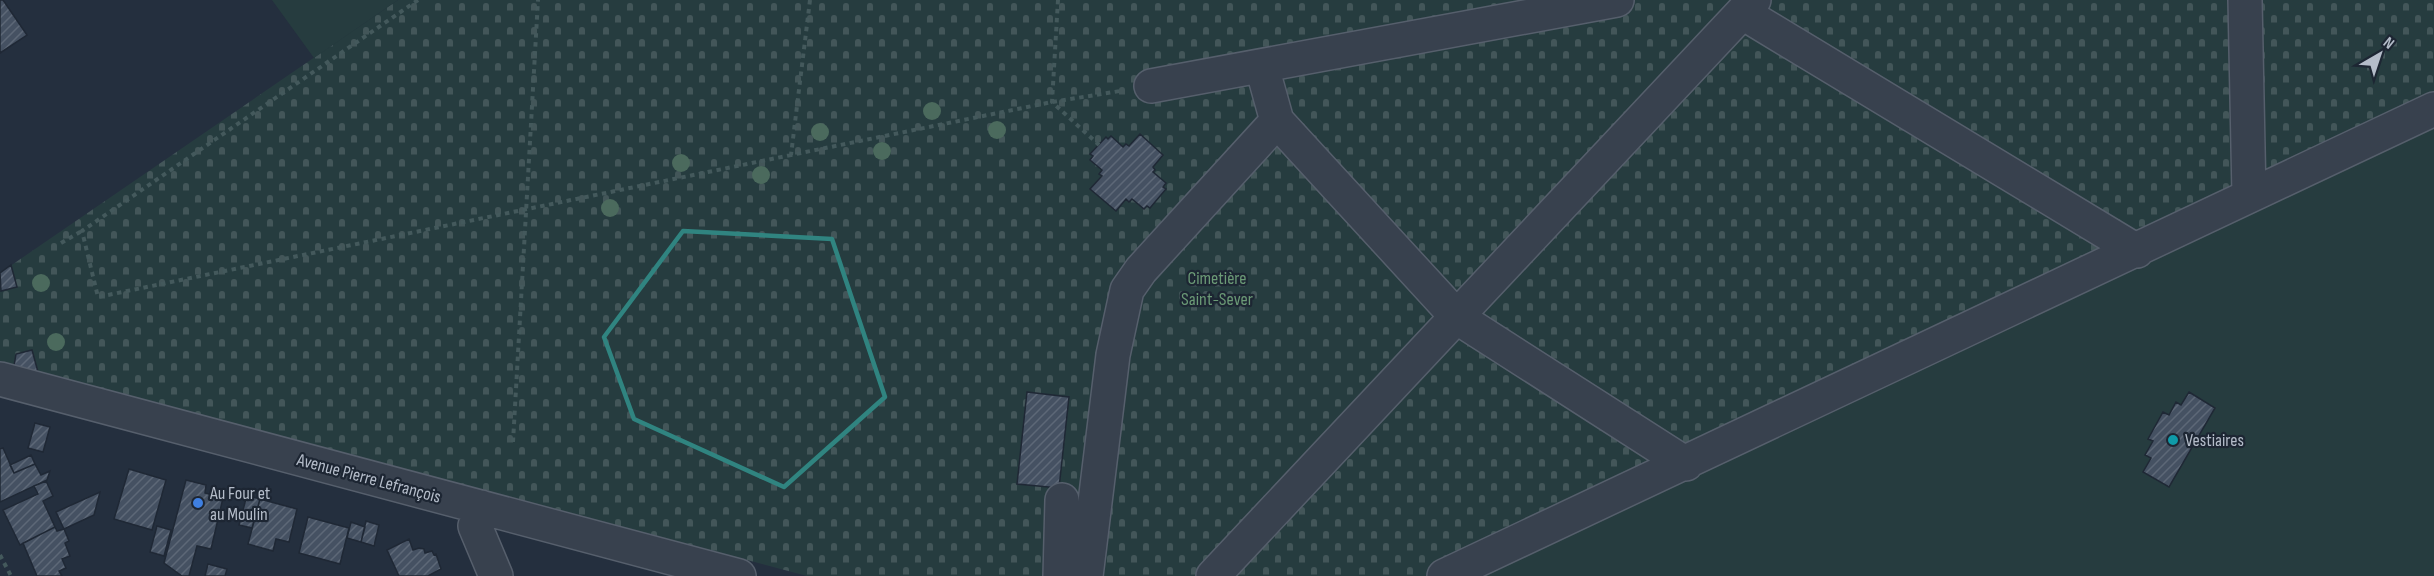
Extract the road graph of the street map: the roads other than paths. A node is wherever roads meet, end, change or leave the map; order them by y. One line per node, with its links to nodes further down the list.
1 (1617, 0): 4 (street)
2 (2245, 0): 8 (street)
3 (1749, 6): 9 (street); 10 (street)
4 (1262, 67): 5 (street); 7 (street)
5 (1151, 86)
6 (2434, 109): 8 (street)
7 (1277, 121): 10 (street); 18 (street)
8 (2249, 196): 9 (street)
9 (2137, 251): 12 (street)
10 (1458, 318): 12 (street); 19 (street)
11 (0, 379): 14 (street, Avenue Pierre Lefrançois)
12 (1686, 464): 20 (street)
13 (1062, 500): 17 (street)
14 (481, 507): 15 (street); 16 (street, Avenue Pierre Lefrançois)
15 (496, 576)
16 (739, 576)
17 (1060, 576)
18 (1086, 576)
19 (1213, 576)
20 (1444, 576)

